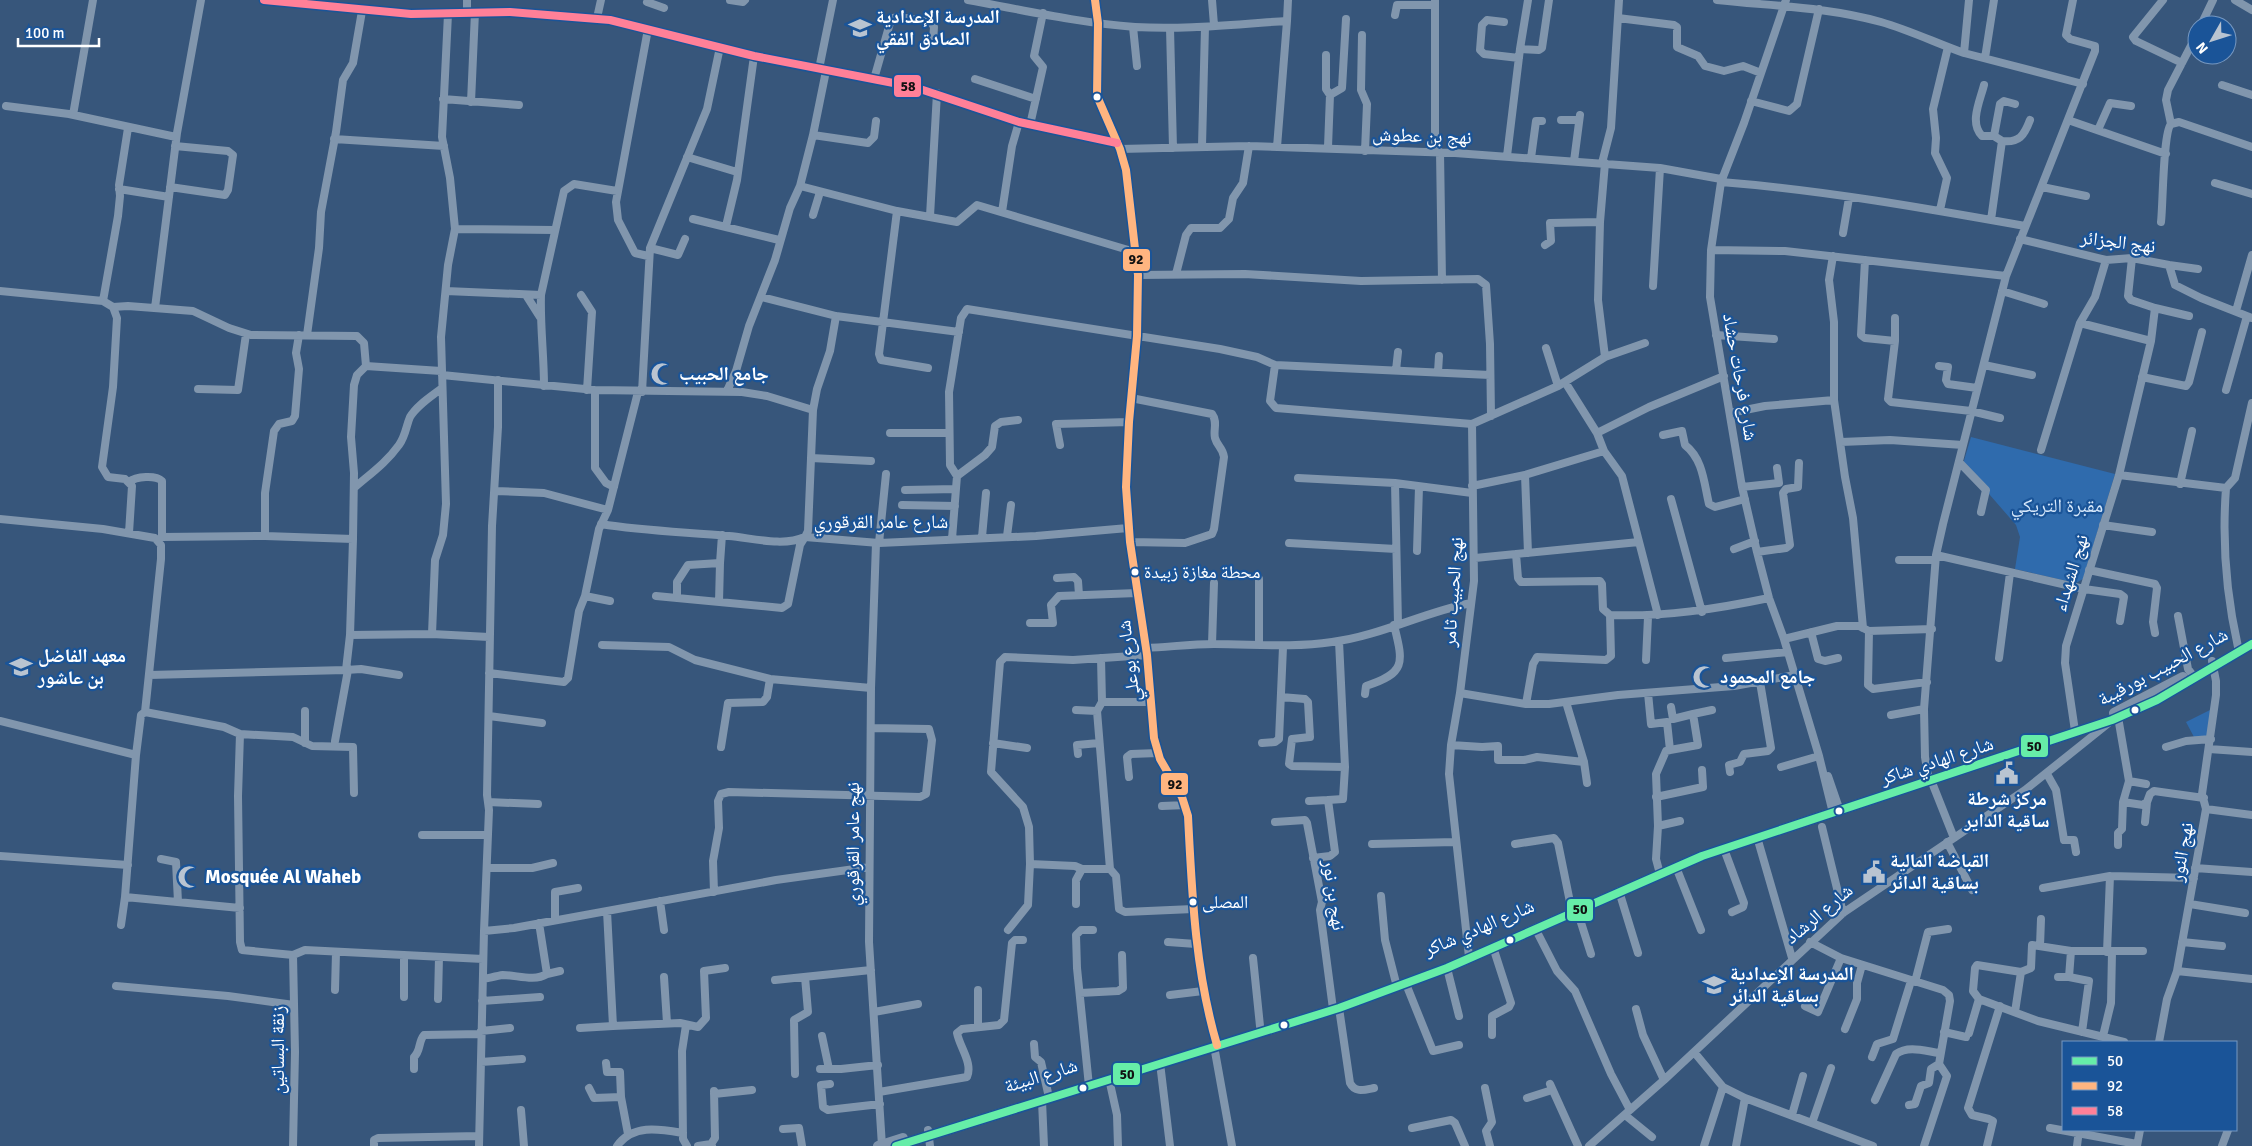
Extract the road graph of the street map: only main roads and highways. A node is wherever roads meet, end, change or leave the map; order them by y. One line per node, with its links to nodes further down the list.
1 (2252, 639): 3 (main road, شارع الحبيب بورقيبة)
2 (2252, 644): 3 (main road, شارع الحبيب بورقيبة)
3 (2212, 664): 4 (main road, شارع الحبيب بورقيبة); 4 (main road, شارع الحبيب بورقيبة)
4 (2110, 718): 5 (main road, شارع الحبيب بورقيبة)
5 (2075, 731): 6 (main road, شارع الهادي شاكر)
6 (1754, 838): 7 (main road, شارع الهادي شاكر); 7 (main road, شارع الهادي شاكر)
7 (1659, 872): 8 (main road, شارع الهادي شاكر)
8 (1629, 884): 9 (main road, شارع الهادي شاكر); 9 (main road, شارع الهادي شاكر)
9 (1596, 899): 10 (main road, شارع الهادي شاكر)
10 (1574, 909): 11 (main road, شارع الهادي شاكر); 11 (main road, شارع الهادي شاكر)
11 (1468, 955): 12 (main road, شارع الهادي شاكر); 12 (main road, شارع الهادي شاكر)
12 (1402, 982): 13 (main road, شارع الهادي شاكر)
13 (1335, 1007): 14 (main road, شارع الهادي شاكر); 14 (main road, شارع الهادي شاكر)
14 (1216, 1044): 15 (main road, شارع البيئة); 15 (main road, شارع البيئة)
15 (1132, 1069): 16 (main road, شارع البيئة); 16 (main road, شارع البيئة)
16 (1088, 1083): 17 (main road, شارع البيئة)
17 (929, 1137): 18 (main road, شارع البيئة); 19 (main road, شارع البيئة)
18 (880, 1146)
19 (896, 1146)

